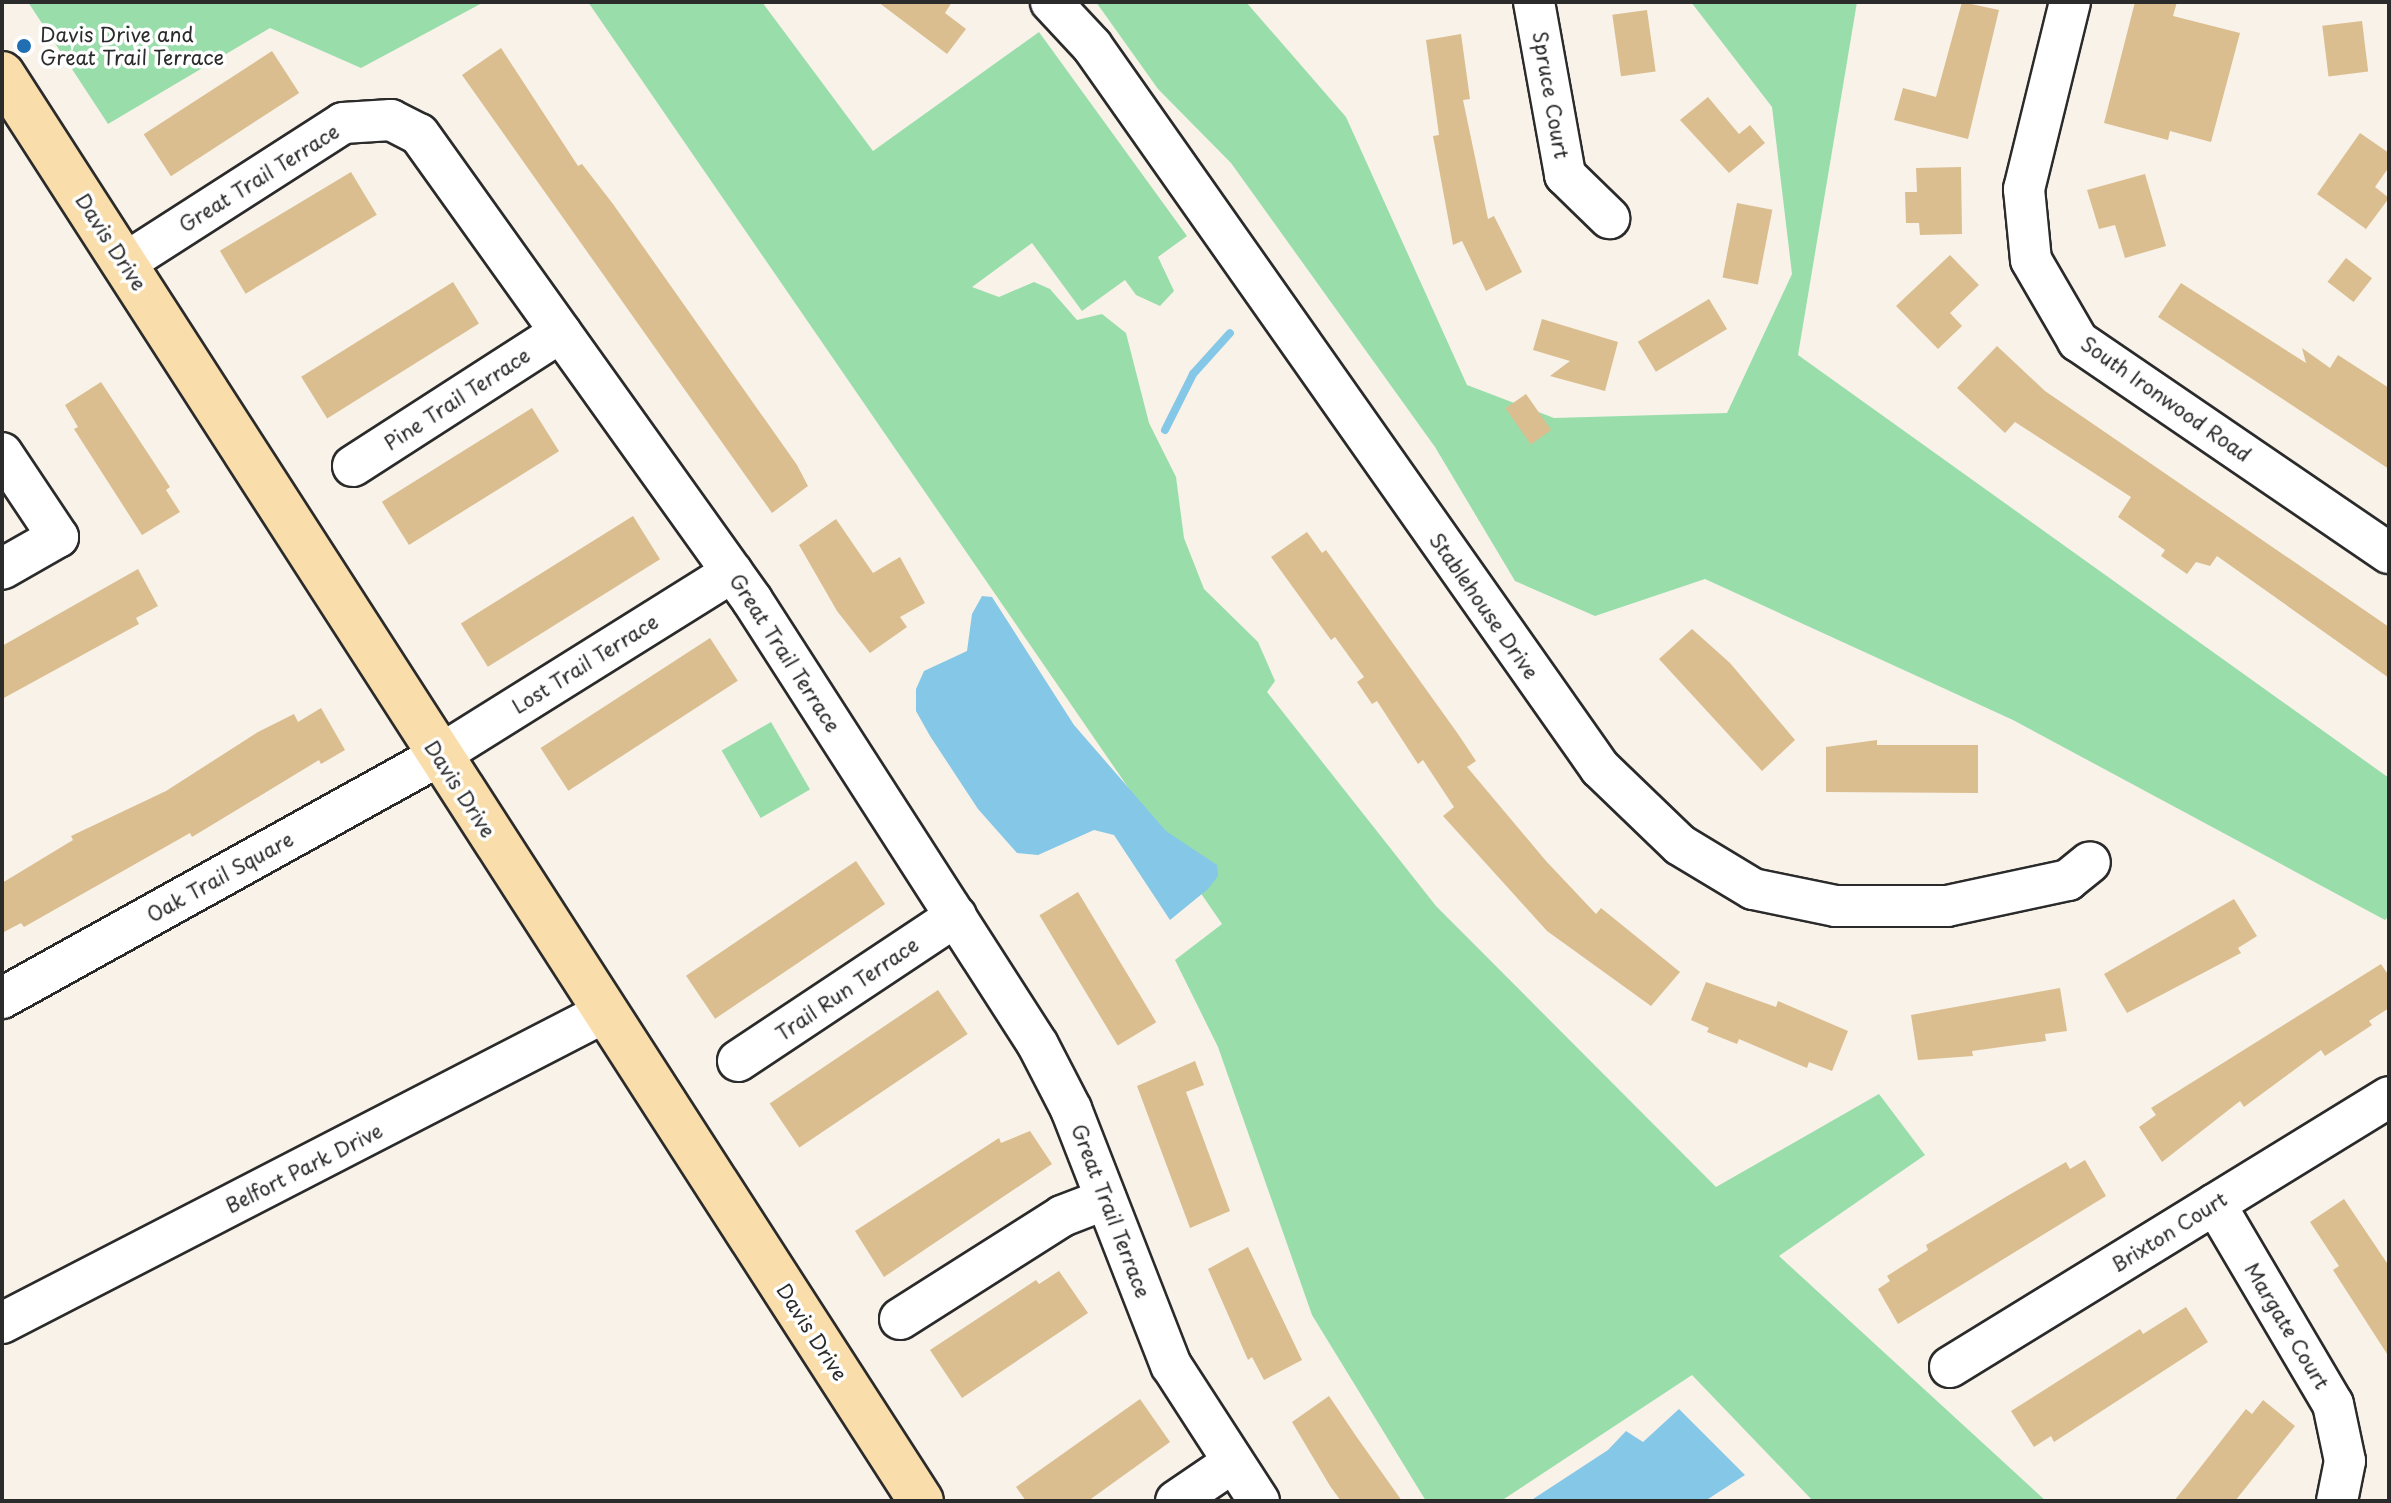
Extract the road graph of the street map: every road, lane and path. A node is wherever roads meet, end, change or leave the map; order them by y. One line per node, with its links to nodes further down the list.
1 (1051, 2): 14 (street, Stablehouse Drive)
2 (1534, 2): 5 (street, Spruce Court)
3 (2070, 2): 10 (street, South Ironwood Road)
4 (2, 74): 6 (main road, Davis Drive)
5 (1609, 218)
6 (125, 263): 7 (street, Great Trail Terrace); 13 (main road, Davis Drive)
7 (561, 332): 9 (street, Pine Trail Terrace); 12 (street, Great Trail Terrace)
8 (2, 453): 11 (street)
9 (353, 466)
10 (2389, 553)
11 (2, 569)
12 (732, 572): 13 (street, Lost Trail Terrace); 15 (street, Great Trail Terrace)
13 (438, 756): 16 (street, Oak Trail Square); 17 (main road, Davis Drive)
14 (2090, 862)
15 (956, 916): 18 (street, Trail Run Terrace); 20 (street, Great Trail Terrace)
16 (2, 998)
17 (605, 1012): 23 (street, Belfort Park Drive); 26 (main road, Davis Drive)
18 (738, 1061)
19 (2389, 1097): 21 (street, Brixton Court)
20 (1106, 1199): 22 (street); 25 (street, Great Trail Terrace)
21 (2215, 1204): 24 (street, Brixton Court); 29 (street, Margate Court)
22 (900, 1319)
23 (2, 1323)
24 (1950, 1367)
25 (1232, 1463): 27 (street); 28 (street, Great Trail Terrace)
26 (921, 1501)
27 (1176, 1501)
28 (1259, 1501)
29 (2337, 1501)

